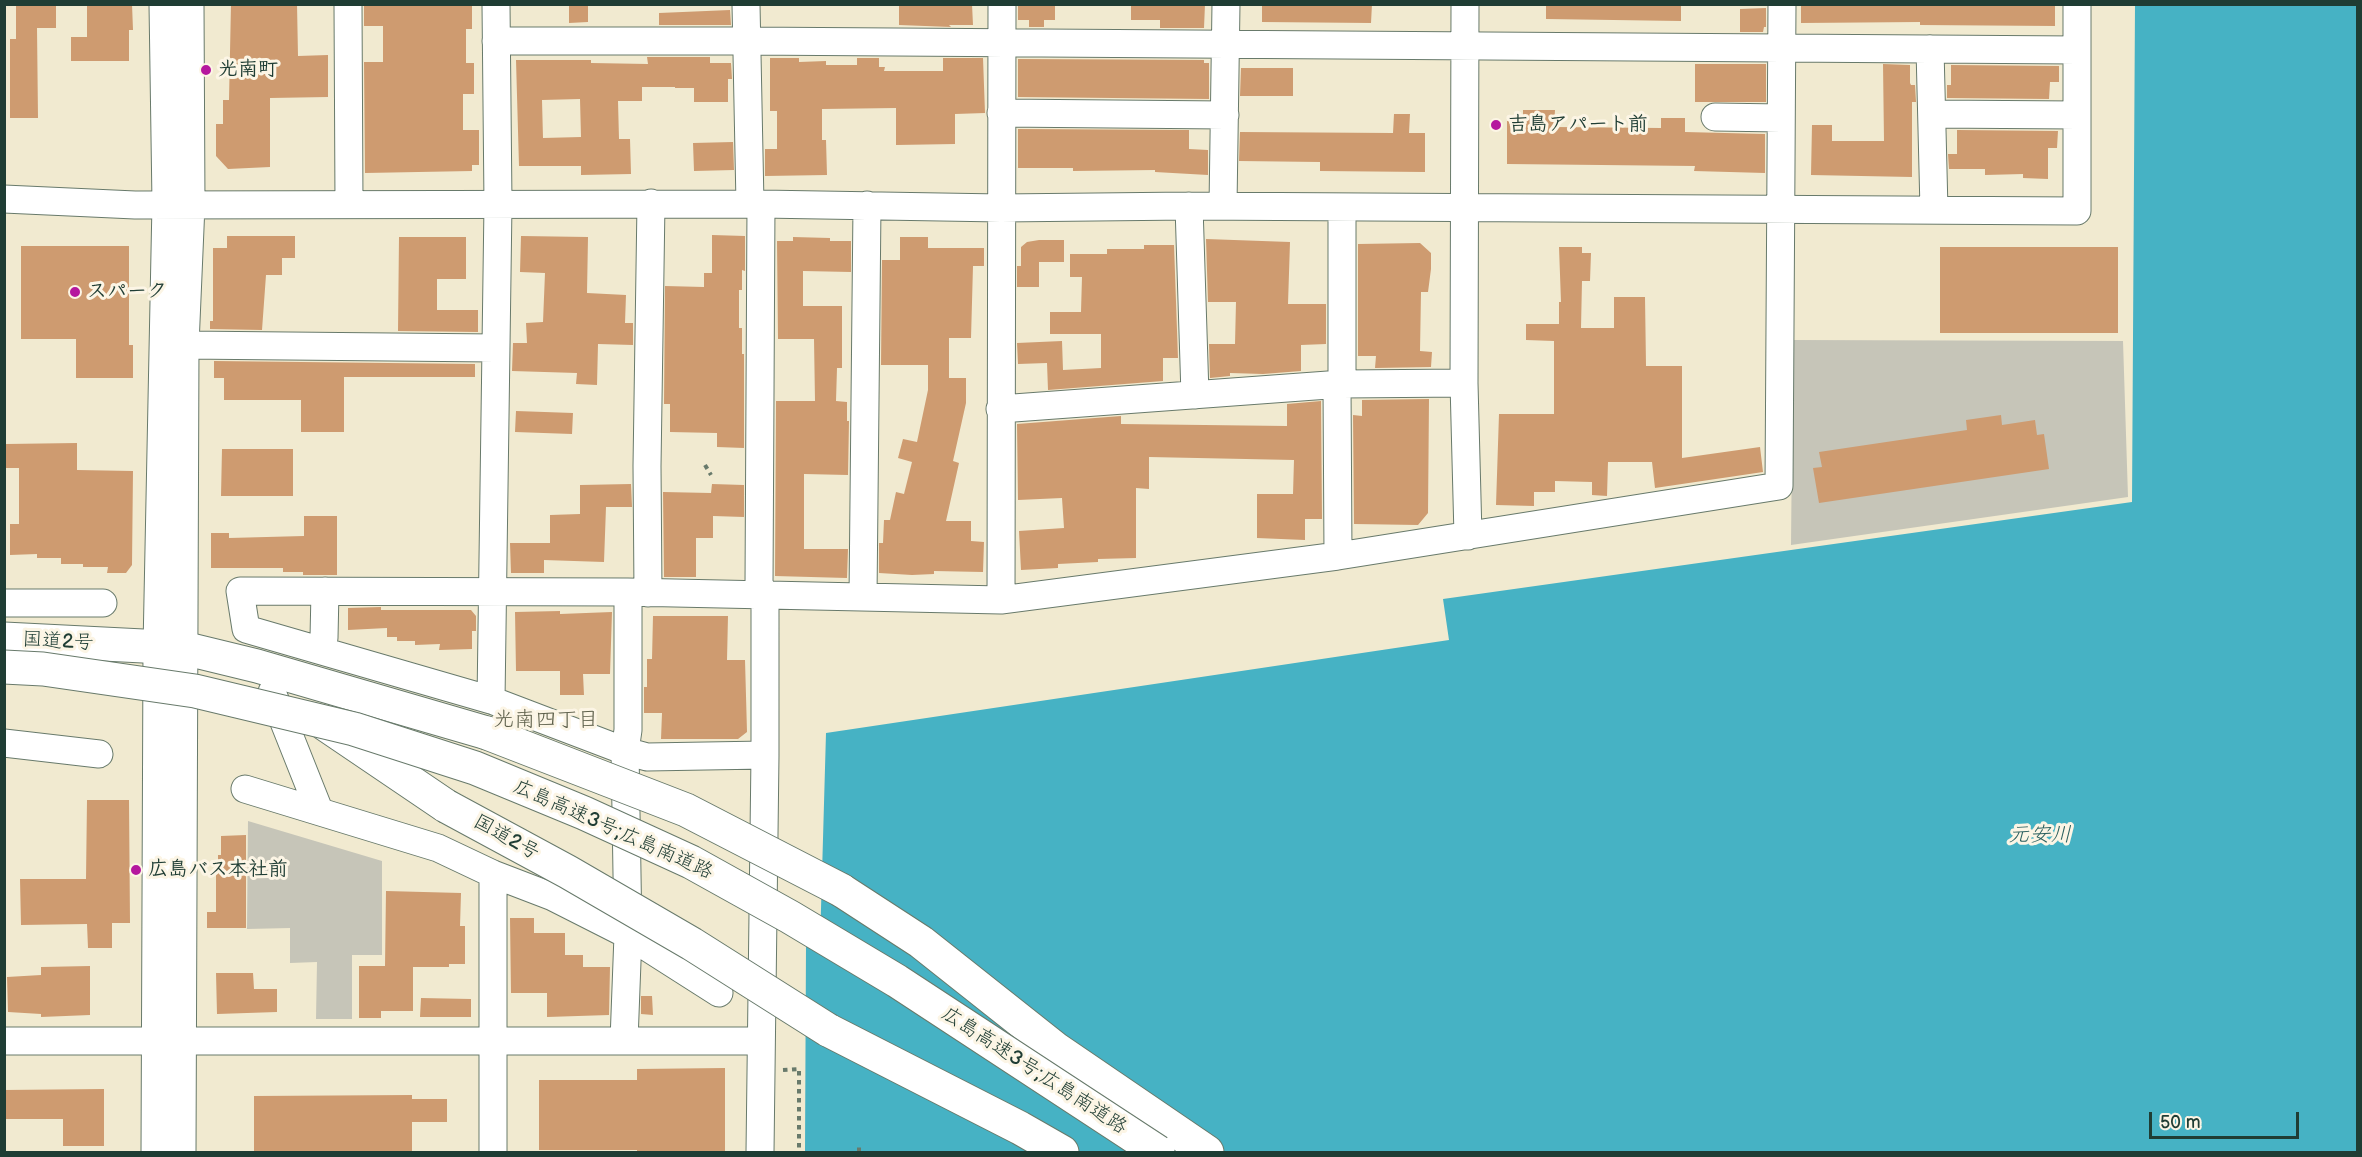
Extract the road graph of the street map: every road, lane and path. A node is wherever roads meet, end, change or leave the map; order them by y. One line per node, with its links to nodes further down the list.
1 (163, 4): 28 (street)
2 (190, 4): 28 (street)
3 (348, 4): 29 (street)
4 (496, 4): 11 (street)
5 (746, 4): 12 (street)
6 (1002, 4): 13 (street)
7 (1226, 4): 14 (street)
8 (1465, 4): 15 (street)
9 (1782, 4): 16 (street)
10 (2077, 4): 18 (street)
11 (496, 41): 12 (street); 30 (street)
12 (746, 41): 13 (street); 31 (street)
13 (1001, 44): 14 (street); 19 (street)
14 (1226, 45): 15 (street); 21 (street)
15 (1464, 46): 16 (street); 36 (street)
16 (1782, 48): 17 (street); 24 (street)
17 (1930, 49): 18 (street); 20 (street)
18 (2077, 50): 22 (street)
19 (1001, 113): 21 (street); 38 (street)
20 (1932, 114): 22 (street); 40 (street)
21 (1225, 115): 34 (street)
22 (2077, 115): 40 (street)
23 (1715, 117): 24 (street)
24 (1781, 118): 39 (street)
25 (4, 185): 26 (street)
26 (5, 199): 28 (street); 37 (street)
27 (651, 203): 30 (street); 31 (street); 53 (street)
28 (178, 204): 29 (street); 41 (street); 61 (street)
29 (349, 204): 30 (street)
30 (498, 204): 42 (street)
31 (755, 204): 32 (street); 54 (street)
32 (867, 205): 38 (street); 55 (street)
33 (1190, 206): 34 (street); 38 (street); 45 (street)
34 (1223, 207): 35 (street)
35 (1342, 207): 36 (street); 44 (street)
36 (1464, 207): 39 (street); 43 (street)
37 (4, 208)
38 (1001, 208): 46 (street)
39 (1781, 209): 40 (street); 49 (street)
40 (1934, 210)
41 (185, 345): 42 (street); 61 (street)
42 (495, 348): 52 (street)
43 (1464, 383): 44 (street); 49 (street)
44 (1339, 384): 45 (street); 50 (street)
45 (1195, 395): 46 (street)
46 (1000, 409): 56 (street)
47 (705, 465): 48 (path)
48 (711, 475)
49 (1468, 536): 50 (street)
50 (1338, 556): 56 (street)
51 (325, 591): 52 (street); 60 (street); 60 (street)
52 (493, 592): 53 (street); 65 (street)
53 (638, 593): 54 (street); 67 (street)
54 (765, 596): 55 (street); 69 (street)
55 (863, 597): 56 (street)
56 (1001, 600)
57 (103, 603): 58 (street)
58 (4, 605): 59 (street)
59 (25, 640): 61 (highway, 国道2号); 63 (street)
60 (308, 647): 64 (street); 65 (street)
61 (170, 648): 64 (highway, 国道2号); 75 (street); 78 (street)
62 (4, 667): 90 (highway, 広島高速3号;広島南道路, bridge)
63 (4, 674)
64 (264, 679): 71 (street); 89 (highway, 国道2号, bridge); 91 (highway, 国道2号, bridge)
65 (490, 700): 67 (street)
66 (4, 743): 68 (street)
67 (625, 752): 69 (street); 73 (street)
68 (99, 754)
69 (765, 755): 80 (street)
70 (245, 789): 71 (street)
71 (320, 810): 72 (street)
72 (493, 874): 73 (street); 76 (street)
73 (628, 935): 74 (street); 79 (street)
74 (719, 993)
75 (155, 1040): 77 (street); 78 (street); 83 (street)
76 (494, 1040): 78 (street); 79 (street); 85 (street)
77 (4, 1041)
78 (183, 1041): 84 (street)
79 (624, 1041): 80 (street)
80 (761, 1041): 86 (street)
81 (773, 1070): 87 (path)
82 (859, 1144): 88 (path)
83 (155, 1152)
84 (182, 1152)
85 (493, 1152)
86 (760, 1152)
87 (799, 1152)
88 (859, 1152)
89 (1062, 1152)
90 (1158, 1152)
91 (1207, 1152)

